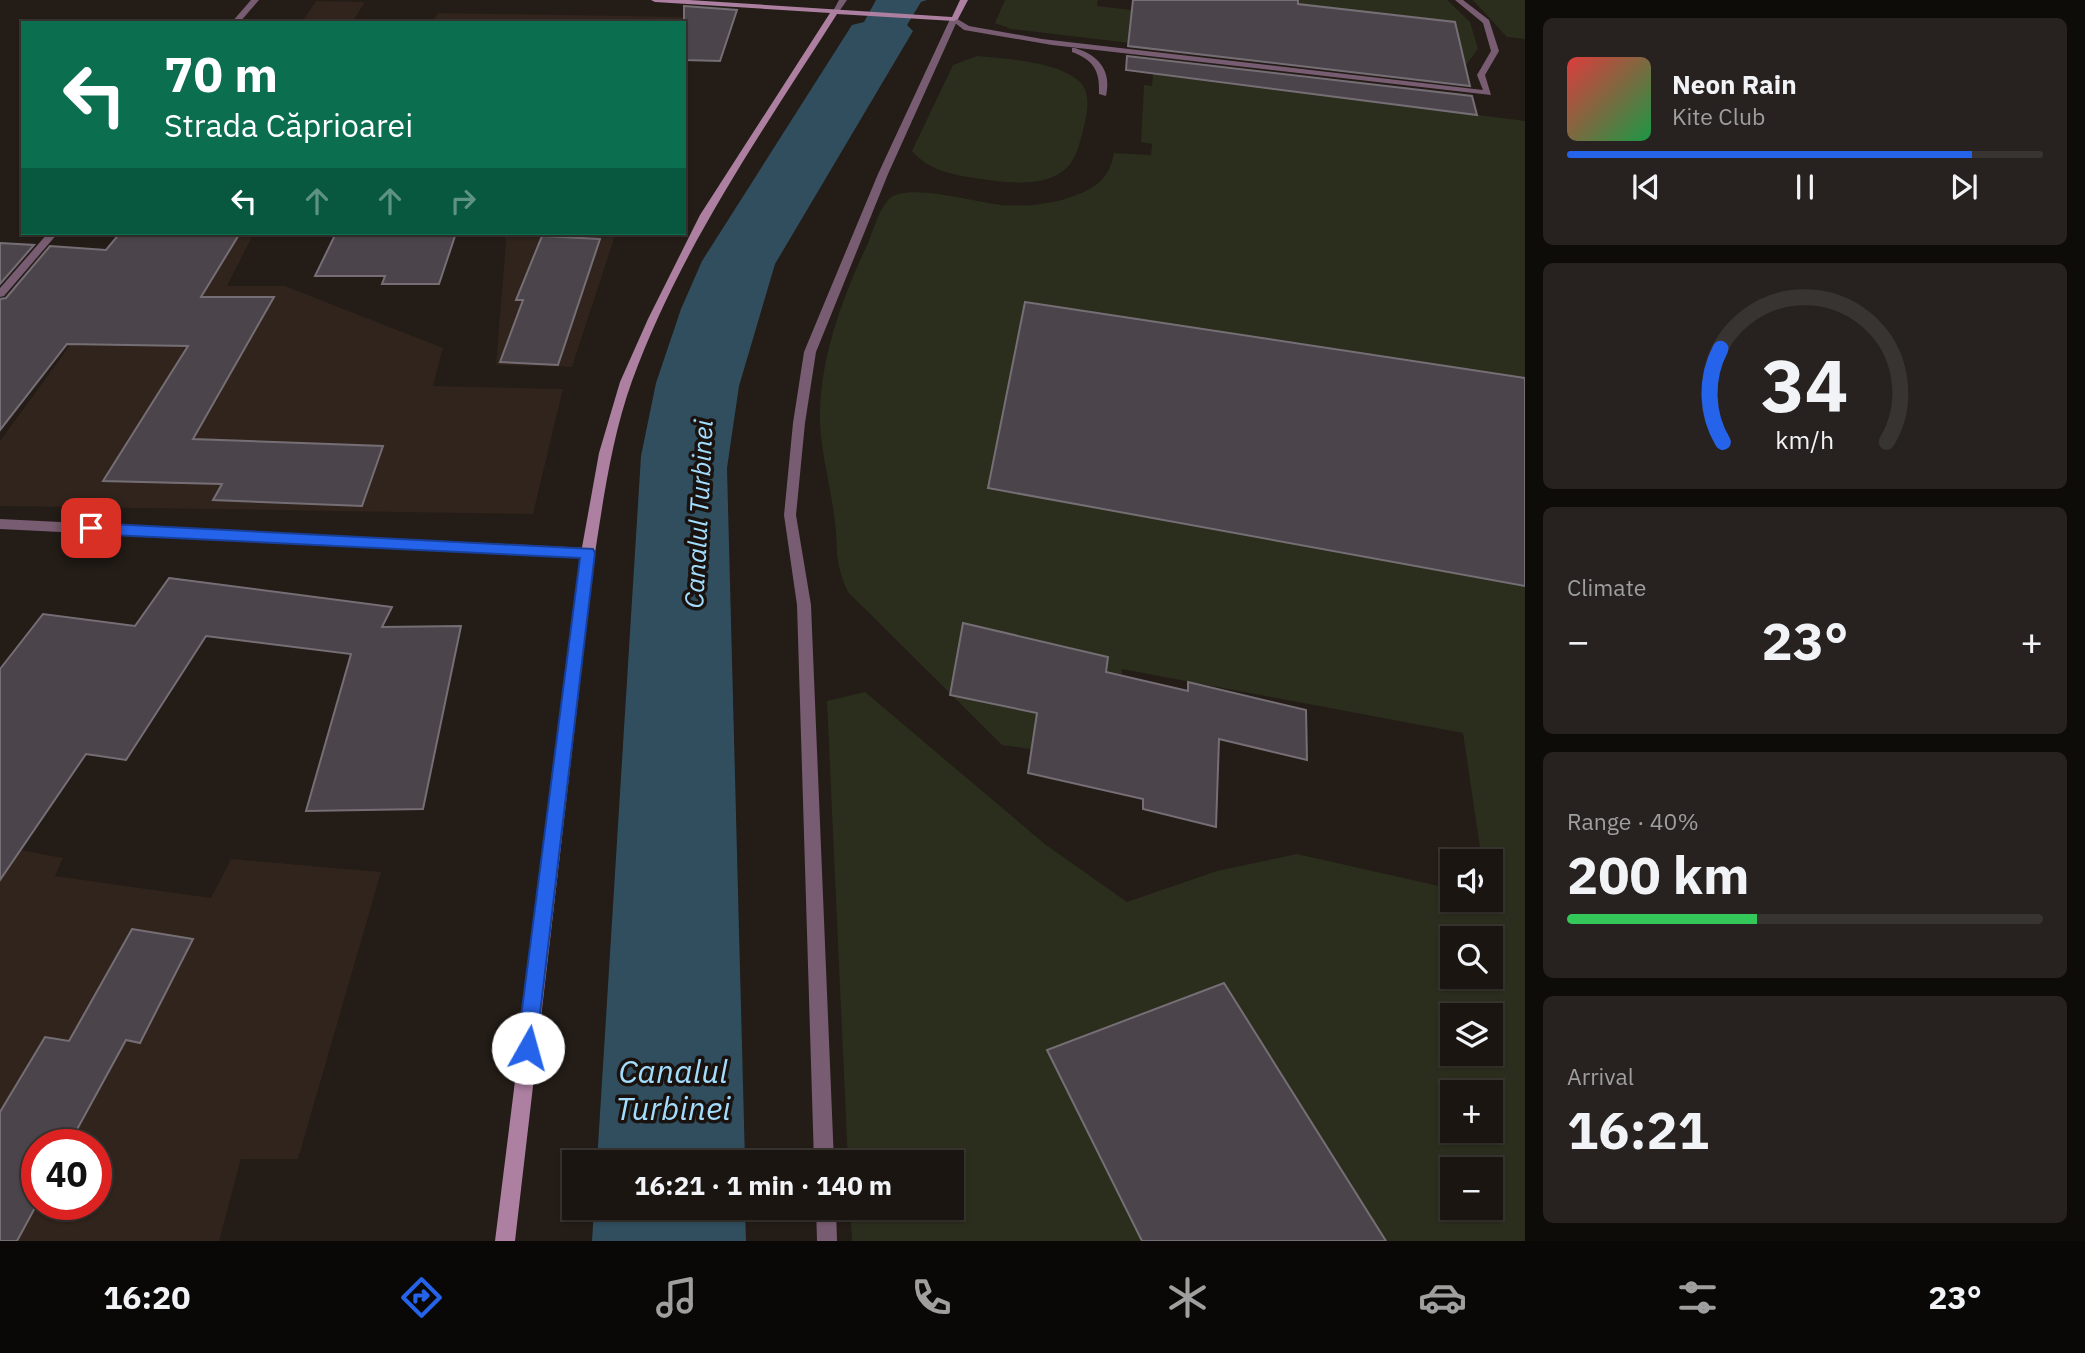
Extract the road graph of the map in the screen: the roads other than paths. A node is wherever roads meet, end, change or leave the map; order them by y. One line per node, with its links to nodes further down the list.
1 (255, 0): 9 (street)
2 (655, 0): 3 (street)
3 (661, 0): 7 (street)
4 (843, 0): 7 (street)
5 (964, 0): 8 (street)
6 (1459, 0): 10 (street)
7 (835, 11): 8 (street); 15 (street)
8 (954, 19): 10 (street); 16 (street)
9 (237, 21)
10 (1043, 41): 11 (street)
11 (1103, 94)
12 (51, 235): 13 (street)
13 (0, 294)
14 (0, 524): 15 (street)
15 (588, 553): 18 (street)
16 (824, 1150)
17 (826, 1220): 19 (street)
18 (505, 1241)
19 (827, 1241)

